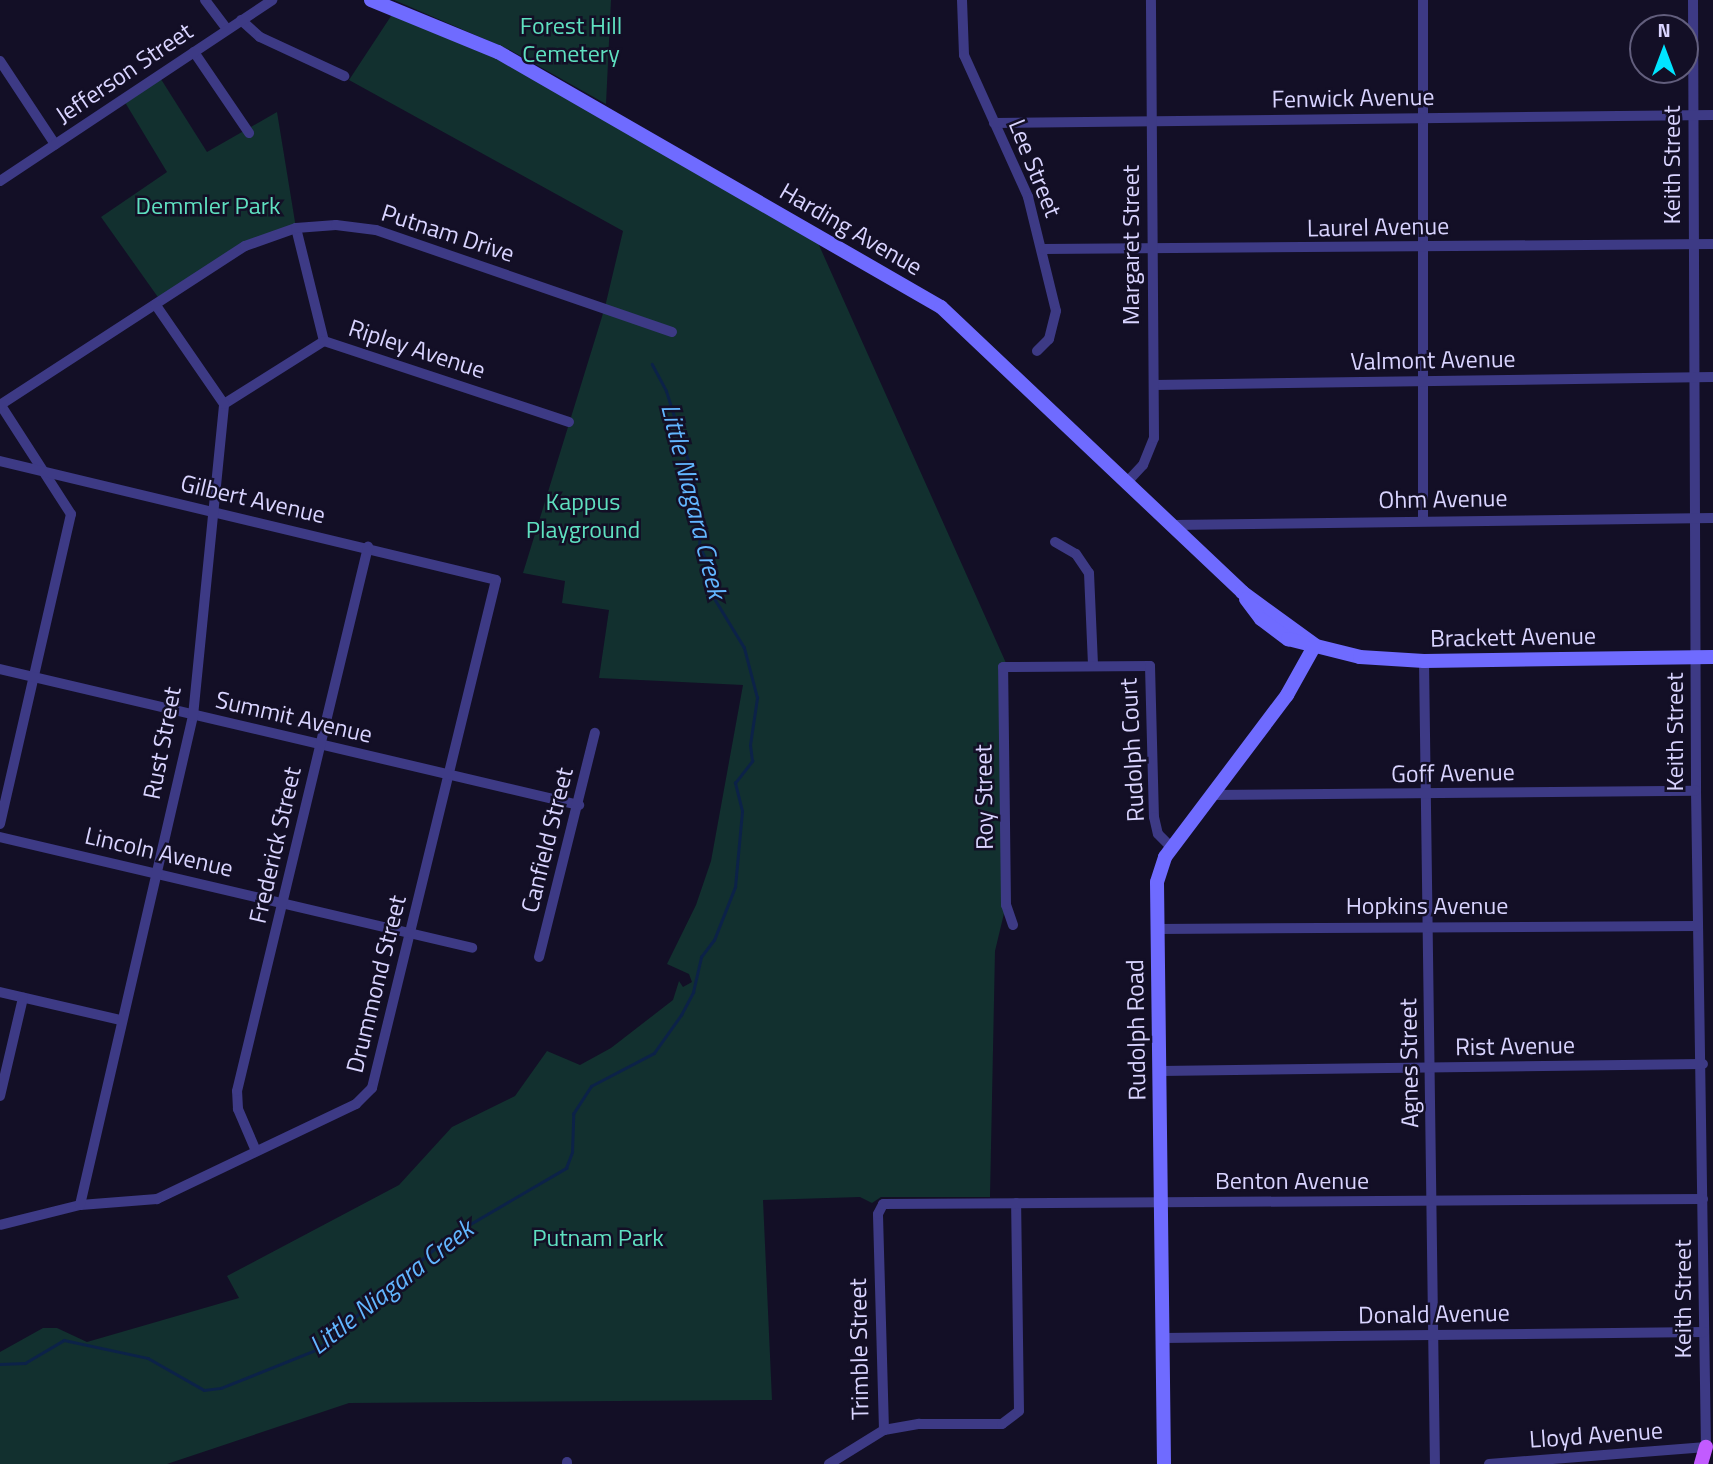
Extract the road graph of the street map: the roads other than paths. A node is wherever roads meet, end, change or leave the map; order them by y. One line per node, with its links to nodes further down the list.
1 (205, 0): 9 (street)
2 (272, 0): 8 (street, Jefferson Street)
3 (371, 0): 40 (main road, Harding Avenue)
4 (962, 0): 17 (street, Lee Street)
5 (1151, 0): 16 (street, Margaret Street)
6 (1423, 0): 15 (street)
7 (1693, 0): 13 (street, Keith Street)
8 (241, 20): 9 (street, Jefferson Street); 12 (street)
9 (227, 29): 10 (street, Jefferson Street)
10 (194, 52): 18 (street); 19 (street, Jefferson Street)
11 (0, 61): 19 (street)
12 (344, 76)
13 (1694, 115): 14 (street, Fenwick Avenue); 15 (street, Fenwick Avenue); 23 (street, Keith Street)
14 (1713, 115)
15 (1424, 118): 16 (street, Fenwick Avenue); 24 (street)
16 (1152, 121): 17 (street, Fenwick Avenue); 26 (street, Margaret Street)
17 (994, 123): 25 (street, Lee Street)
18 (249, 133)
19 (55, 144): 20 (street, Jefferson Street)
20 (0, 181)
21 (296, 228): 27 (street, Putnam Drive); 28 (street, Putnam Drive); 29 (street)
22 (1713, 244): 23 (street, Laurel Avenue)
23 (1692, 245): 24 (street, Laurel Avenue); 31 (street, Keith Street)
24 (1422, 248): 26 (street, Laurel Avenue); 33 (street)
25 (1043, 249): 26 (street, Laurel Avenue); 30 (street, Lee Street)
26 (1152, 250): 34 (street, Margaret Street)
27 (155, 303): 35 (street, Putnam Drive); 36 (street)
28 (672, 332)
29 (324, 341): 36 (street, Ripley Avenue); 37 (street, Ripley Avenue)
30 (1037, 351)
31 (1693, 377): 32 (street, Valmont Avenue); 33 (street, Valmont Avenue); 42 (street, Keith Street)
32 (1713, 377)
33 (1424, 381): 34 (street, Valmont Avenue); 44 (street)
34 (1154, 385): 40 (street, Margaret Street)
35 (0, 404): 39 (street)
36 (224, 404): 41 (street, Rust Street)
37 (569, 422)
38 (0, 461): 39 (street, Gilbert Avenue)
39 (47, 472): 41 (street, Gilbert Avenue); 56 (street)
40 (1128, 481): 45 (main road, Harding Avenue)
41 (211, 511): 47 (street, Gilbert Avenue); 57 (street, Rust Street)
42 (1695, 518): 43 (street, Ohm Avenue); 44 (street, Ohm Avenue); 50 (street, Keith Street)
43 (1713, 518)
44 (1423, 520): 45 (street, Ohm Avenue)
45 (1173, 525): 49 (main road, Harding Avenue)
46 (1055, 542): 53 (street)
47 (368, 547): 48 (street, Gilbert Avenue); 59 (street, Frederick Street)
48 (496, 580): 60 (street, Drummond Street)
49 (1315, 645): 52 (main road, Brackett Avenue); 62 (main road, Rudolph Road)
50 (1696, 657): 51 (main road, Brackett Avenue); 52 (main road, Brackett Avenue); 61 (street, Keith Street)
51 (1713, 657)
52 (1424, 661): 63 (street, Agnes Street)
53 (1093, 664): 54 (street, Rudolph Court); 67 (street, Rudolph Court)
54 (1003, 667): 70 (street, Roy Street)
55 (0, 669): 56 (street, Summit Avenue)
56 (35, 677): 57 (street, Summit Avenue); 65 (street)
57 (193, 716): 59 (street, Summit Avenue); 68 (street, Rust Street)
58 (595, 733): 64 (street, Canfield Street)
59 (320, 744): 60 (street, Summit Avenue); 69 (street, Frederick Street)
60 (448, 775): 64 (street, Summit Avenue); 74 (street, Drummond Street)
61 (1696, 791): 63 (street, Goff Avenue); 71 (street, Keith Street)
62 (1211, 795): 63 (street, Goff Avenue); 67 (main road, Rudolph Road)
63 (1426, 795): 72 (street, Agnes Street)
64 (579, 805): 76 (street, Canfield Street)
65 (0, 824)
66 (0, 837): 68 (street, Lincoln Avenue)
67 (1172, 848): 73 (main road, Rudolph Road)
68 (155, 872): 69 (street, Lincoln Avenue); 79 (street, Rust Street)
69 (283, 902): 74 (street, Lincoln Avenue); 84 (street, Frederick Street)
70 (1013, 925)
71 (1698, 926): 72 (street, Hopkins Avenue); 80 (street, Keith Street)
72 (1427, 927): 73 (street, Hopkins Avenue); 81 (street, Agnes Street)
73 (1157, 929): 82 (main road, Rudolph Road)
74 (411, 933): 75 (street, Lincoln Avenue); 84 (street, Drummond Street)
75 (472, 948)
76 (539, 957)
77 (0, 992): 78 (street)
78 (23, 998): 79 (street); 83 (street)
79 (120, 1020): 89 (street, Rust Street)
80 (1703, 1064): 81 (street, Rist Avenue); 85 (street, Keith Street)
81 (1430, 1068): 82 (street, Rist Avenue); 87 (street, Agnes Street)
82 (1161, 1071): 86 (main road, Rudolph Road)
83 (0, 1096)
84 (256, 1151): 89 (street, Drummond Street)
85 (1703, 1199): 87 (street, Benton Avenue); 92 (street, Keith Street)
86 (1161, 1202): 87 (street, Benton Avenue); 88 (street, Benton Avenue); 94 (main road, Rudolph Road)
87 (1433, 1202): 93 (street, Agnes Street)
88 (1016, 1203): 90 (street, Benton Avenue); 95 (street)
89 (80, 1205): 91 (street, Drummond Street)
90 (880, 1205): 95 (street, Trimble Street)
91 (0, 1225)
92 (1704, 1332): 93 (street, Donald Avenue); 96 (street, Keith Street)
93 (1435, 1334): 94 (street, Donald Avenue); 99 (street, Agnes Street)
94 (1163, 1338): 98 (main road, Rudolph Road)
95 (884, 1430): 97 (street, Trimble Street)
96 (1706, 1447): 100 (street, Lloyd Avenue); 101 (main road)
97 (829, 1464)
98 (1164, 1464)
99 (1435, 1464)
100 (1489, 1464)
101 (1704, 1464)

